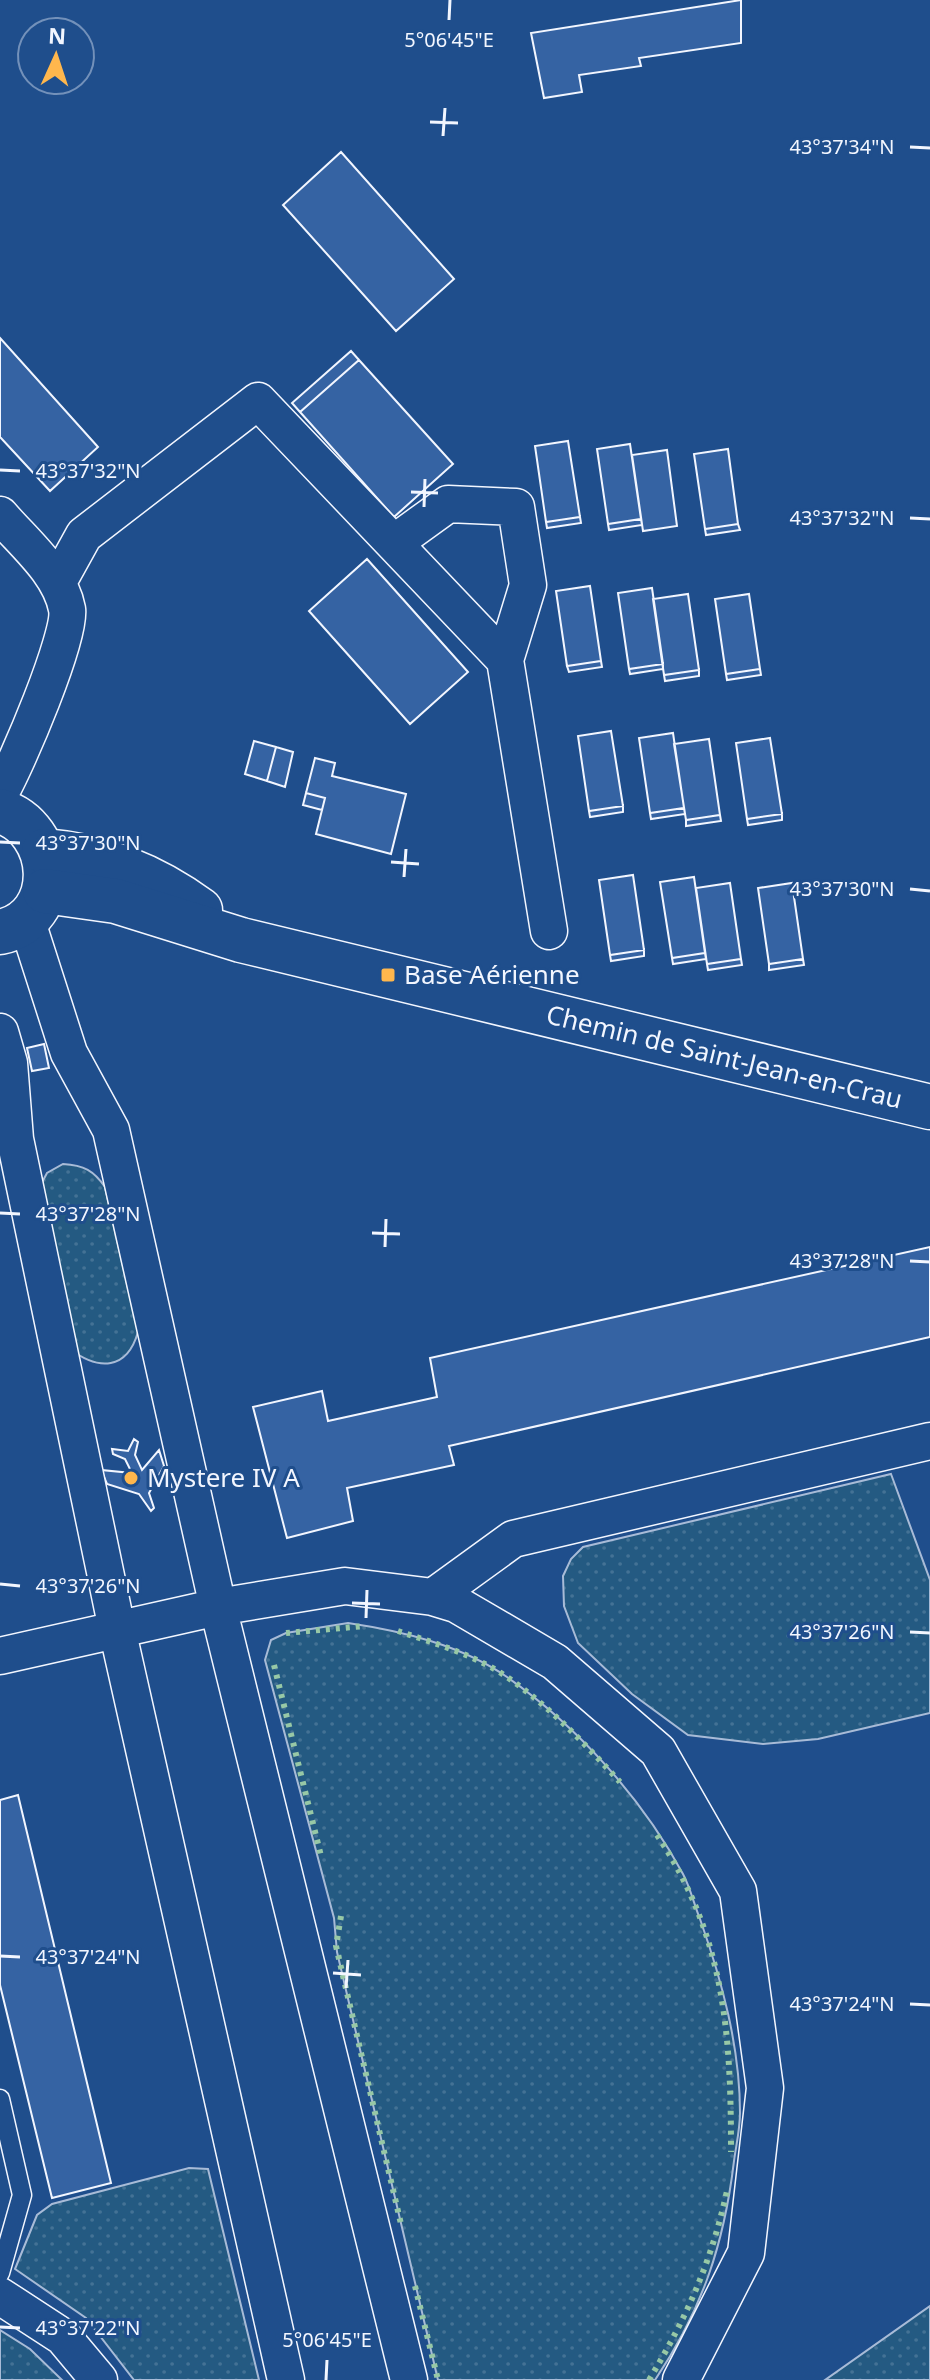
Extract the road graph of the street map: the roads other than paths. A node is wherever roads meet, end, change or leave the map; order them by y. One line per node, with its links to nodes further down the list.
1 (0, 515): 3 (street)
2 (394, 543): 3 (street); 4 (street); 4 (street)
3 (58, 582): 5 (street)
4 (505, 660): 8 (street)
5 (0, 793)
6 (0, 811): 7 (street)
7 (29, 899): 10 (street, Chemin de Saint-Jean-en-Crau); 13 (street)
8 (549, 931)
9 (0, 1032): 14 (street)
10 (930, 1107)
11 (930, 1441): 12 (street)
12 (433, 1597): 13 (street); 22 (street)
13 (218, 1607): 14 (street); 21 (street)
14 (117, 1629): 15 (street); 20 (street)
15 (0, 1656)
16 (0, 2099): 17 (lane)
17 (0, 2273)
18 (0, 2296): 19 (street)
19 (99, 2380)
20 (286, 2380)
21 (409, 2380)
22 (681, 2380)

